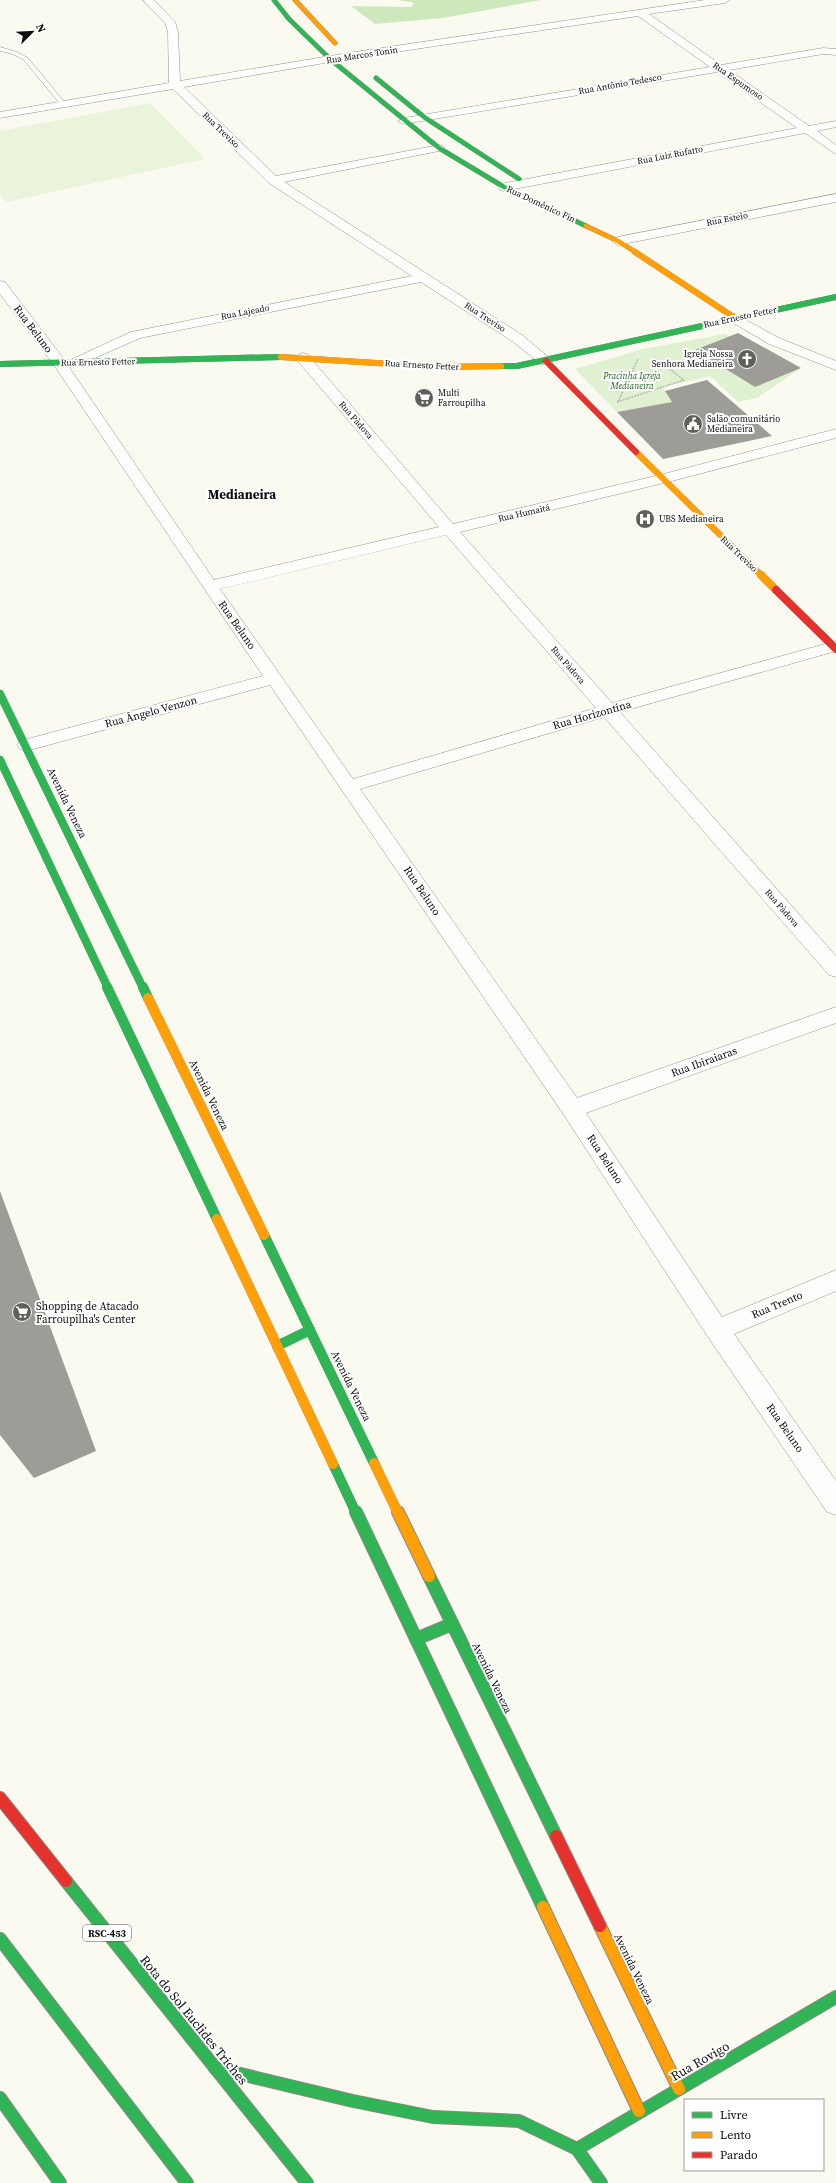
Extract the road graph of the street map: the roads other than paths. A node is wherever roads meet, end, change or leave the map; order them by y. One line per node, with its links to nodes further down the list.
1 (148, 0): 11 (street)
2 (274, 0): 9 (main road, Rua Domênico Fin)
3 (295, 0): 8 (main road, Rua Domênico Fin)
4 (725, 0): 5 (street, Rua Marcos Tonin)
5 (640, 13): 8 (street, Rua Marcos Tonin); 10 (street, Rua Espumoso)
6 (0, 49): 12 (lane)
7 (836, 52): 10 (street, Rua Antônio Tedesco)
8 (348, 56): 9 (street, Rua Marcos Tonin); 14 (main road, Rua Domênico Fin)
9 (330, 59): 11 (street, Rua Marcos Tonin); 15 (main road, Rua Domênico Fin)
10 (718, 67): 14 (street, Rua Antônio Tedesco); 17 (street, Rua Espumoso)
11 (175, 85): 12 (street, Rua Marcos Tonin); 20 (street, Rua Treviso)
12 (63, 104): 13 (street, Rua Marcos Tonin)
13 (0, 115)
14 (424, 117): 15 (street, Rua Antônio Tedesco); 21 (main road, Rua Domênico Fin)
15 (404, 121): 18 (main road, Rua Domênico Fin)
16 (836, 124): 17 (street, Rua Luiz Rufatto)
17 (807, 130): 19 (street, Rua Espumoso); 21 (street, Rua Luiz Rufatto)
18 (439, 148): 20 (street); 22 (main road, Rua Domênico Fin)
19 (836, 150)
20 (273, 180): 28 (street, Rua Treviso)
21 (524, 182): 22 (street, Rua Luiz Rufatto); 23 (main road, Rua Domênico Fin)
22 (504, 187): 25 (main road, Rua Domênico Fin)
23 (538, 189)
24 (836, 198): 26 (street, Rua Esteio)
25 (620, 236): 26 (street, Rua Esteio); 32 (main road, Rua Domênico Fin)
26 (636, 237): 27 (main road)
27 (649, 245)
28 (424, 277): 35 (street, Rua Treviso); 36 (street, Rua Lajeado)
29 (0, 285): 36 (street, Rua Beluno)
30 (836, 297): 31 (main road, Rua Ernesto Fetter)
31 (749, 310): 32 (main road, Rua Ernesto Fetter); 33 (street)
32 (735, 318): 35 (main road, Rua Ernesto Fetter); 38 (street, Rua Domênico Fin)
33 (836, 353)
34 (302, 357): 35 (main road, Rua Ernesto Fetter); 36 (main road, Rua Ernesto Fetter); 41 (street, Rua Pàdova)
35 (546, 361): 40 (main road, Rua Treviso)
36 (66, 363): 37 (main road, Rua Ernesto Fetter); 42 (street, Rua Beluno)
37 (0, 364)
38 (836, 366)
39 (836, 433): 40 (street, Rua Humaitá)
40 (663, 479): 41 (street, Rua Humaitá); 43 (main road, Rua Treviso)
41 (450, 530): 42 (street, Rua Humaitá); 46 (street, Rua Pàdova)
42 (210, 586): 44 (street, Rua Beluno)
43 (835, 647): 46 (street, Rua Horizontina)
44 (275, 678): 47 (street, Rua Ângelo Venzon); 49 (street, Rua Beluno)
45 (0, 694): 47 (main road, Avenida Veneza)
46 (608, 710): 49 (street, Rua Horizontina); 52 (street, Rua Pàdova)
47 (26, 745): 50 (main road, Avenida Veneza)
48 (0, 760): 51 (main road)
49 (350, 786): 54 (street, Rua Beluno)
50 (114, 927): 51 (main road); 56 (main road, Avenida Veneza)
51 (84, 936): 58 (main road)
52 (836, 970)
53 (836, 1015): 54 (street, Rua Ibiraiaras)
54 (572, 1109): 57 (street, Rua Beluno)
55 (836, 1280): 57 (street, Rua Trento)
56 (310, 1330): 58 (main road); 60 (main road, Avenida Veneza)
57 (717, 1330): 59 (street, Rua Beluno)
58 (277, 1346): 61 (main road)
59 (836, 1503)
60 (452, 1624): 61 (main road); 66 (main road, Avenida Veneza)
61 (416, 1639): 68 (main road)
62 (0, 1798): 65 (main road, Rota do Sol Euclides Triches / RSC-453)
63 (0, 1939): 71 (main road)
64 (836, 1997): 66 (main road, Rua Rovigo)
65 (215, 2068): 69 (main road); 72 (main road, Rota do Sol Euclides Triches / RSC-453)
66 (679, 2089): 68 (main road, Rua Rovigo)
67 (0, 2098): 70 (main road)
68 (639, 2111): 69 (main road, Rua Rovigo)
69 (577, 2149): 73 (main road)
70 (60, 2183)
71 (187, 2183)
72 (307, 2183)
73 (601, 2183)

